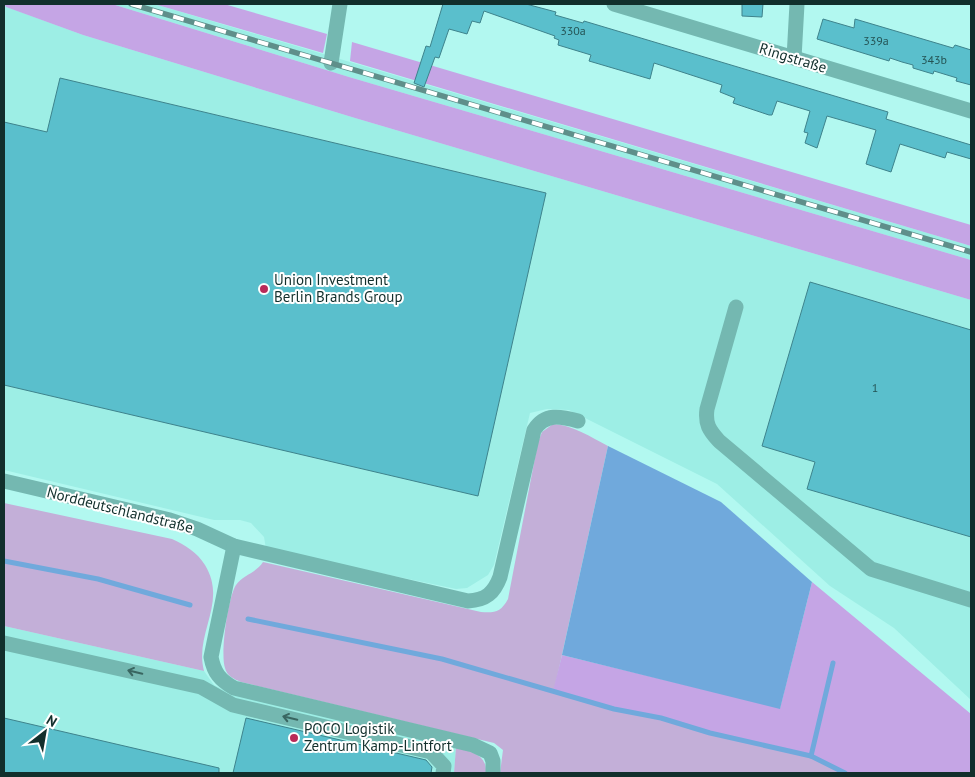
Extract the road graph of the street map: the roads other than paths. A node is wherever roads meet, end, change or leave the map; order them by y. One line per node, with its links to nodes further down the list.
1 (340, 4): 5 (street)
2 (614, 4): 4 (street, Ringstraße)
3 (797, 4): 4 (street)
4 (794, 58): 6 (street, Ringstraße)
5 (331, 64)
6 (971, 111)
7 (736, 307): 11 (street)
8 (578, 422): 10 (street, Norddeutschlandstraße)
9 (4, 481): 10 (street, Norddeutschlandstraße)
10 (234, 546): 14 (street)
11 (971, 600)
12 (4, 643): 13 (street, one-way to 12)
13 (443, 773)
14 (493, 773)

